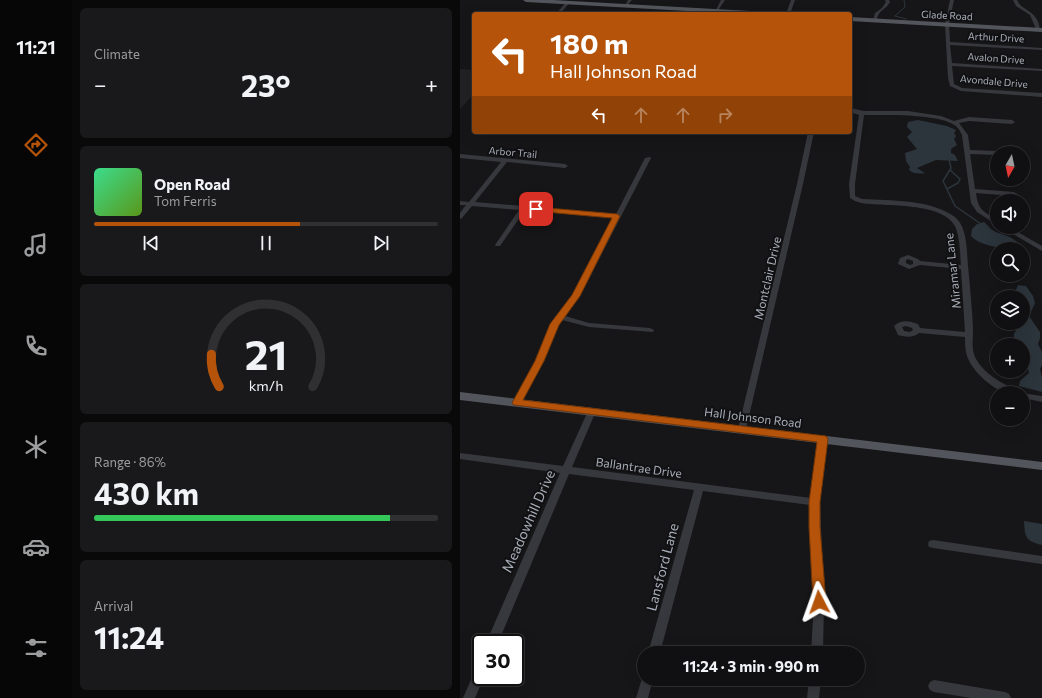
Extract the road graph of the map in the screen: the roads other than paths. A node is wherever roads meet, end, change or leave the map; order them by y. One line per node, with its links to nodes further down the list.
1 (526, 0): 8 (main road)
2 (630, 0): 10 (street)
3 (723, 0): 11 (street)
4 (793, 0): 14 (street)
5 (887, 0): 16 (street)
6 (952, 0): 17 (street)
7 (1015, 0): 18 (street)
8 (568, 2): 9 (main road); 12 (street)
9 (587, 2): 10 (main road)
10 (625, 6): 11 (main road)
11 (716, 11): 13 (main road)
12 (560, 12)
13 (733, 12)
14 (789, 12)
15 (852, 18): 16 (main road, Glade Road)
16 (878, 20): 17 (main road, Glade Road)
17 (947, 24): 18 (main road, Glade Road); 19 (street)
18 (1040, 29)
19 (948, 43): 20 (street, Arthur Drive); 21 (street)
20 (1042, 49)
21 (949, 64): 22 (street, Avalon Drive); 23 (street, Avondale Drive)
22 (1042, 70)
23 (1042, 95)
24 (852, 111): 25 (street)
25 (861, 112): 27 (street); 47 (street, Miramar Lane)
26 (1012, 122): 27 (street)
27 (953, 123): 29 (street)
28 (811, 134): 58 (street, Montclair Drive)
29 (967, 152): 30 (street); 35 (street)
30 (990, 154)
31 (460, 156): 33 (street, Arbor Trail)
32 (648, 158): 40 (street)
33 (505, 161): 34 (street, Arbor Trail); 38 (street)
34 (565, 166)
35 (972, 191): 36 (street); 42 (street)
36 (1014, 194)
37 (460, 203): 38 (street)
38 (471, 204): 39 (street); 41 (street)
39 (523, 208): 40 (street); 44 (street)
40 (617, 216): 48 (street)
41 (460, 217)
42 (990, 218)
43 (1016, 234): 45 (street)
44 (498, 244)
45 (1042, 249)
46 (918, 263): 47 (street)
47 (965, 267): 51 (street, Miramar Lane)
48 (560, 317): 49 (street); 56 (street)
49 (650, 330)
50 (917, 330): 51 (street)
51 (969, 335): 52 (street, Miramar Lane)
52 (1002, 386)
53 (460, 396): 56 (main road, Hall Johnson Road)
54 (1030, 396): 55 (street)
55 (1042, 399)
56 (517, 403): 57 (main road, Hall Johnson Road)
57 (592, 411): 58 (main road, Hall Johnson Road); 62 (street, Meadowhill Drive)
58 (742, 429): 59 (main road, Hall Johnson Road)
59 (822, 439): 61 (main road, Hall Johnson Road); 64 (street)
60 (460, 456): 62 (street, Ballantrae Drive)
61 (1042, 466)
62 (567, 470): 63 (street, Ballantrae Drive); 67 (street, Meadowhill Drive)
63 (699, 488): 64 (street, Ballantrae Drive); 68 (street, Lansford Lane)
64 (815, 502): 69 (street)
65 (933, 544): 66 (street)
66 (1042, 560)
67 (496, 634)
68 (656, 646)
69 (818, 646)
70 (474, 686): 74 (street)
71 (645, 686): 75 (street)
72 (814, 686): 76 (street)
73 (934, 686): 77 (street)
74 (469, 698)
75 (642, 698)
76 (813, 698)
77 (1005, 698)

